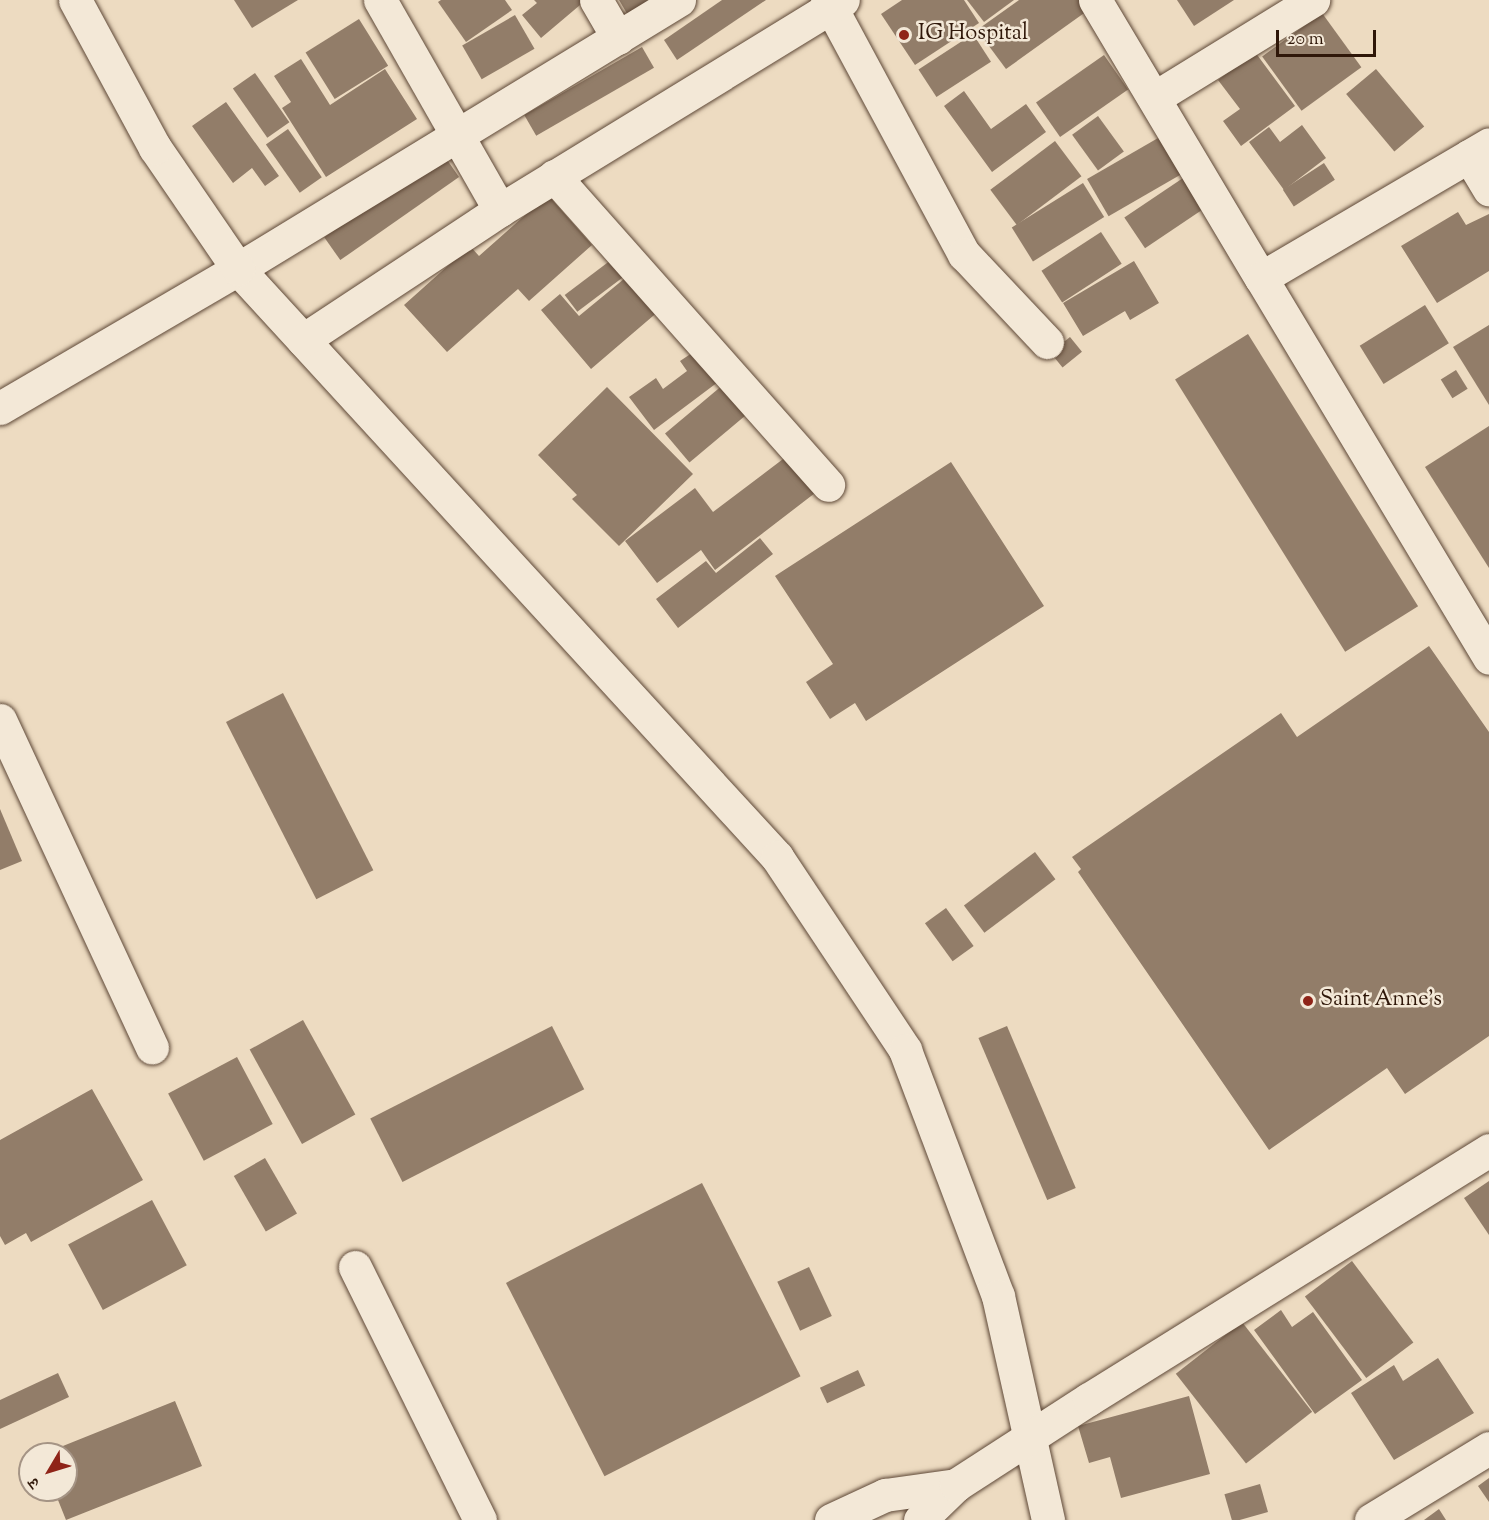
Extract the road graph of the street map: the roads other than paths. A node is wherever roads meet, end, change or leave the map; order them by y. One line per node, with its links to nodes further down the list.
1 (75, 0): 15 (street)
2 (380, 0): 10 (street)
3 (596, 0): 8 (street)
4 (679, 0): 8 (street)
5 (1095, 0): 9 (street)
6 (1313, 0): 9 (street)
7 (834, 2): 12 (street); 18 (street)
8 (618, 38): 10 (street)
9 (1154, 98): 16 (street)
10 (459, 135): 14 (street); 15 (street)
11 (1479, 150): 13 (street); 16 (street)
12 (554, 176): 14 (street); 20 (street)
13 (1489, 189)
14 (500, 210): 17 (street)
15 (238, 269): 17 (street); 19 (street)
16 (1261, 279): 21 (street)
17 (303, 340): 26 (street)
18 (1047, 342)
19 (0, 408)
20 (828, 485)
21 (1489, 658)
22 (0, 720): 23 (street)
23 (152, 1047)
24 (1489, 1150): 26 (street)
25 (355, 1268): 30 (street)
26 (1030, 1439): 28 (street); 33 (street)
27 (1489, 1448): 34 (street)
28 (956, 1485): 29 (street); 32 (street)
29 (891, 1508): 31 (street)
30 (480, 1520)
31 (831, 1520)
32 (920, 1520)
33 (1048, 1520)
34 (1371, 1520)

